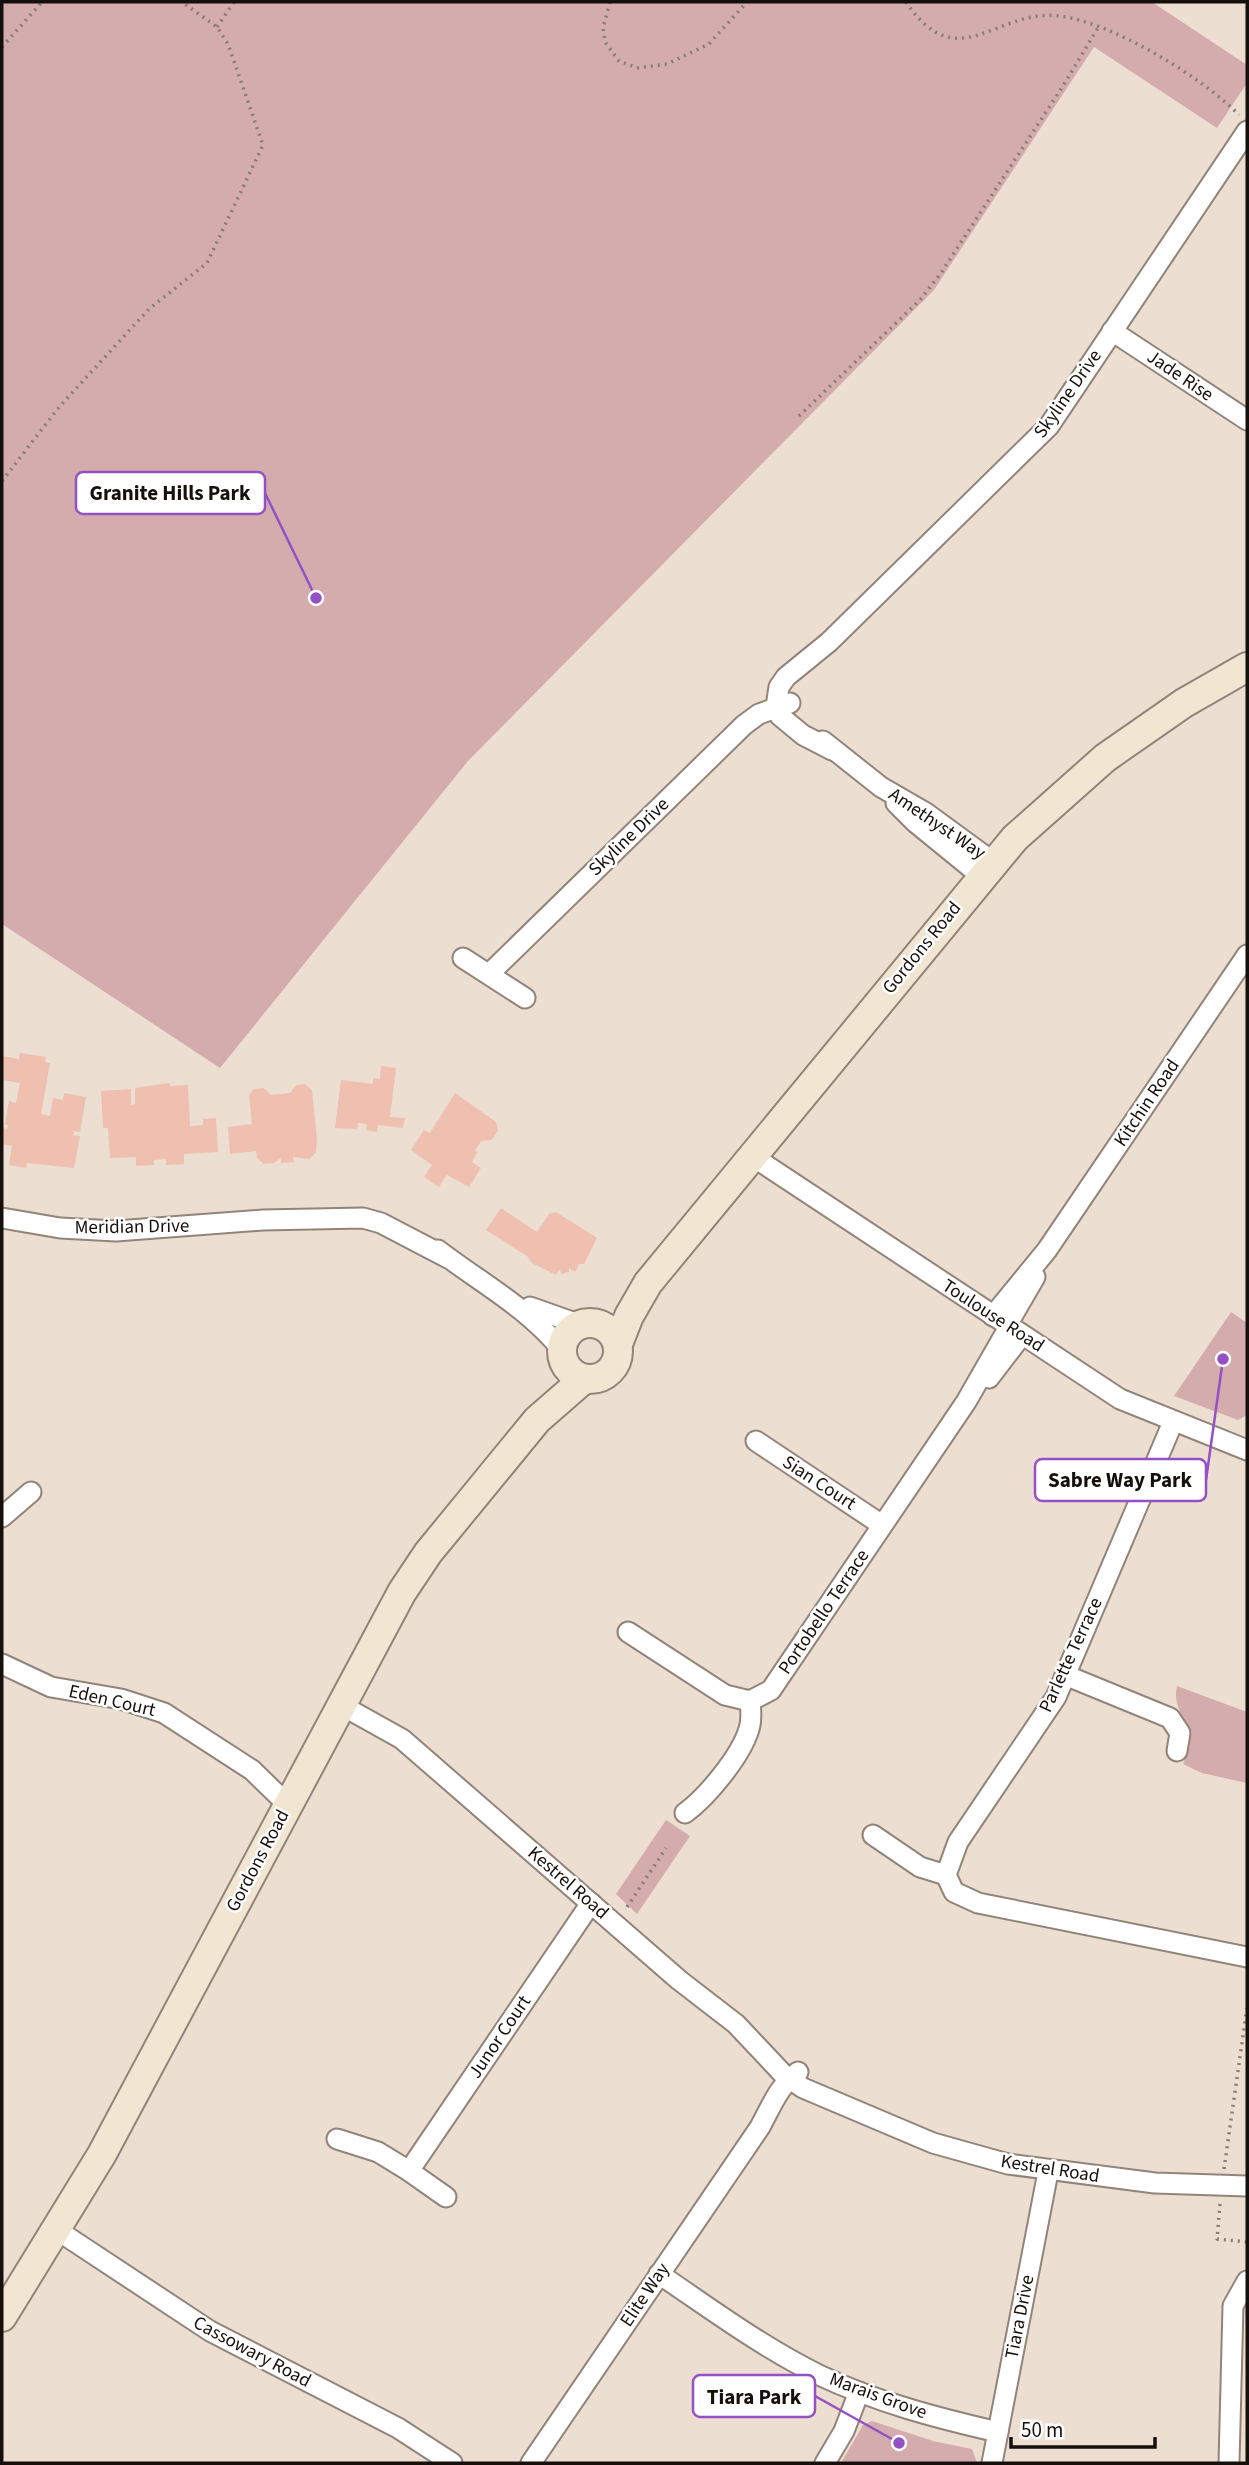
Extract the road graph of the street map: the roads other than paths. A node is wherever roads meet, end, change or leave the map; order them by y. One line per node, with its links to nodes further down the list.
1 (1242, 137): 2 (street, Skyline Drive)
2 (1112, 331): 3 (street, Jade Rise); 5 (street, Skyline Drive)
3 (1247, 421)
4 (1247, 667): 6 (street, Gordons Road)
5 (783, 705): 6 (street, Amethyst Way); 9 (street, Skyline Drive)
6 (987, 869): 11 (street, Gordons Road)
7 (1247, 955): 16 (street, Kitchin Road)
8 (463, 958): 9 (street)
9 (489, 974): 10 (street)
10 (525, 998)
11 (752, 1156): 13 (street, Gordons Road); 16 (street, Toulouse Road)
12 (2, 1218): 14 (street, Meridian Drive)
13 (648, 1283): 15 (street, Gordons Road); 17 (street, Gordons Road)
14 (510, 1298): 15 (street, Meridian Drive); 18 (street, Meridian Drive)
15 (587, 1324): 17 (street); 18 (street)
16 (1008, 1326): 19 (street, Toulouse Road); 24 (street, Portobello Terrace)
17 (618, 1344): 18 (street)
18 (570, 1364): 28 (street, Gordons Road)
19 (1172, 1422): 21 (street, Toulouse Road); 27 (street, Parlette Terrace)
20 (756, 1441): 24 (street, Sian Court)
21 (1247, 1450)
22 (31, 1492): 23 (street)
23 (2, 1517)
24 (882, 1525): 29 (street, Portobello Terrace)
25 (628, 1632): 29 (street)
26 (2, 1664): 31 (street, Eden Court)
27 (1065, 1675): 30 (street); 34 (street, Parlette Terrace)
28 (344, 1698): 31 (street, Gordons Road); 35 (street, Kestrel Road)
29 (750, 1701): 32 (street)
30 (1177, 1751)
31 (293, 1797): 45 (street, Gordons Road)
32 (685, 1813)
33 (873, 1835): 34 (street)
34 (946, 1875): 36 (street)
35 (591, 1903): 37 (street, Kestrel Road); 39 (street, Junor Court)
36 (1247, 1956)
37 (795, 2078): 40 (street, Kestrel Road); 46 (street, Elite Way)
38 (338, 2139): 39 (street)
39 (409, 2171): 43 (street)
40 (1048, 2172): 42 (street, Kestrel Road); 50 (street, Tiara Drive)
41 (1247, 2186): 42 (street, Kestrel Road)
42 (1221, 2190): 44 (street, Kestrel Road)
43 (446, 2197)
44 (1247, 2199)
45 (57, 2230): 48 (street, Gordons Road); 51 (street, Cassowary Road)
46 (659, 2274): 49 (street, Marais Grove); 52 (street, Elite Way)
47 (1247, 2281): 55 (street)
48 (2, 2317)
49 (859, 2392): 50 (street, Marais Grove); 53 (street)
50 (999, 2432): 54 (street, Tiara Drive)
51 (452, 2463)
52 (531, 2463)
53 (825, 2463)
54 (992, 2463)
55 (1229, 2463)

